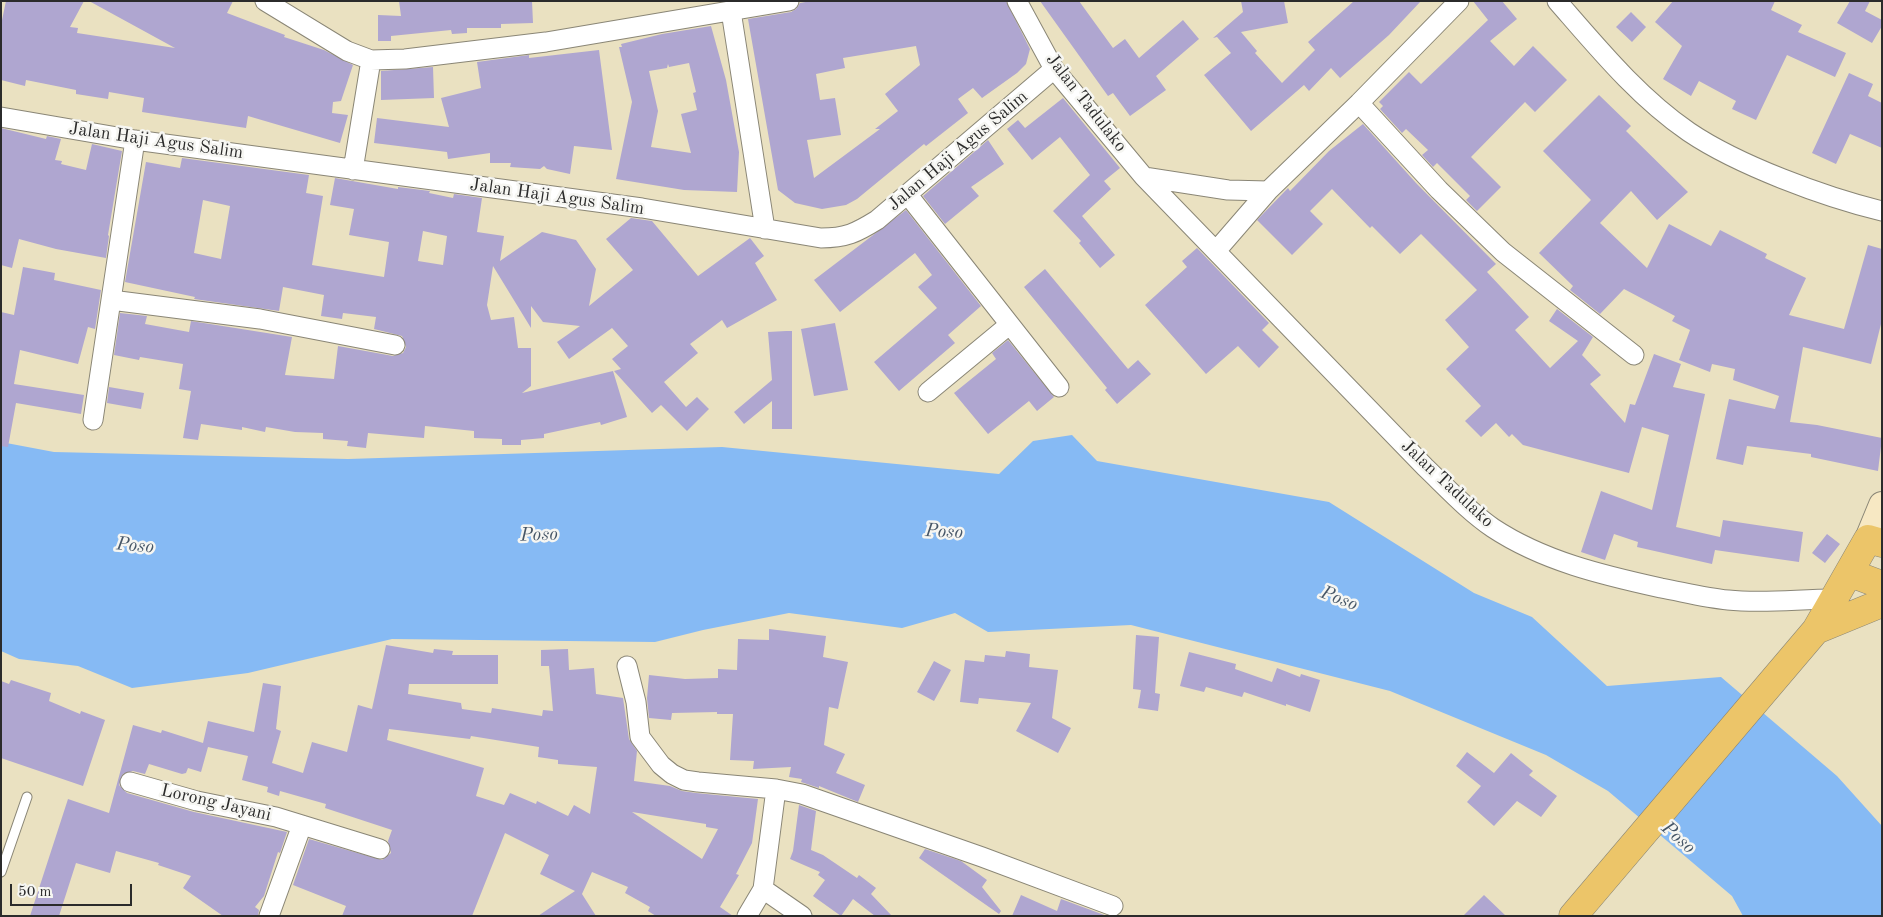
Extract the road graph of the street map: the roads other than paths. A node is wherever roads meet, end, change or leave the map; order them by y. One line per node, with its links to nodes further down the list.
1 (265, 1): 7 (street)
2 (789, 1): 6 (street)
3 (1017, 1): 8 (street, Jalan Tadulako)
4 (1459, 1): 9 (street)
5 (1557, 1): 16 (street)
6 (731, 11): 7 (street); 17 (street)
7 (370, 60): 12 (street)
8 (1054, 69): 13 (street, Jalan Tadulako); 15 (street, Jalan Haji Agus Salim)
9 (1360, 103): 14 (street); 22 (street)
10 (1, 117): 11 (street, Jalan Haji Agus Salim)
11 (135, 140): 12 (street, Jalan Haji Agus Salim); 19 (street)
12 (353, 170): 17 (street, Jalan Haji Agus Salim)
13 (1144, 177): 14 (street); 18 (street, Jalan Tadulako)
14 (1268, 191): 18 (street)
15 (908, 195): 17 (street, Jalan Haji Agus Salim); 20 (street)
16 (1882, 211)
17 (765, 229)
18 (1216, 250): 30 (street, Jalan Tadulako)
19 (111, 300): 21 (street); 25 (street)
20 (1009, 325): 23 (street); 24 (street)
21 (394, 344)
22 (1634, 355)
23 (1059, 387)
24 (928, 392)
25 (93, 420)
26 (1882, 505): 27 (main road)
27 (1875, 541): 28 (highway)
28 (1850, 573): 29 (highway); 30 (highway)
29 (1882, 585)
30 (1834, 599): 32 (highway)
31 (1882, 603): 32 (highway)
32 (1816, 630): 45 (highway)
33 (627, 666): 35 (street)
34 (130, 782): 37 (street, Lorong Jayani)
35 (776, 789): 40 (street); 41 (street)
36 (27, 797): 39 (lane)
37 (302, 825): 38 (street, Lorong Jayani); 42 (street)
38 (380, 849)
39 (1, 872)
40 (762, 890): 43 (street); 44 (street)
41 (1113, 906)
42 (270, 916)
43 (747, 916)
44 (802, 916)
45 (1573, 916)

